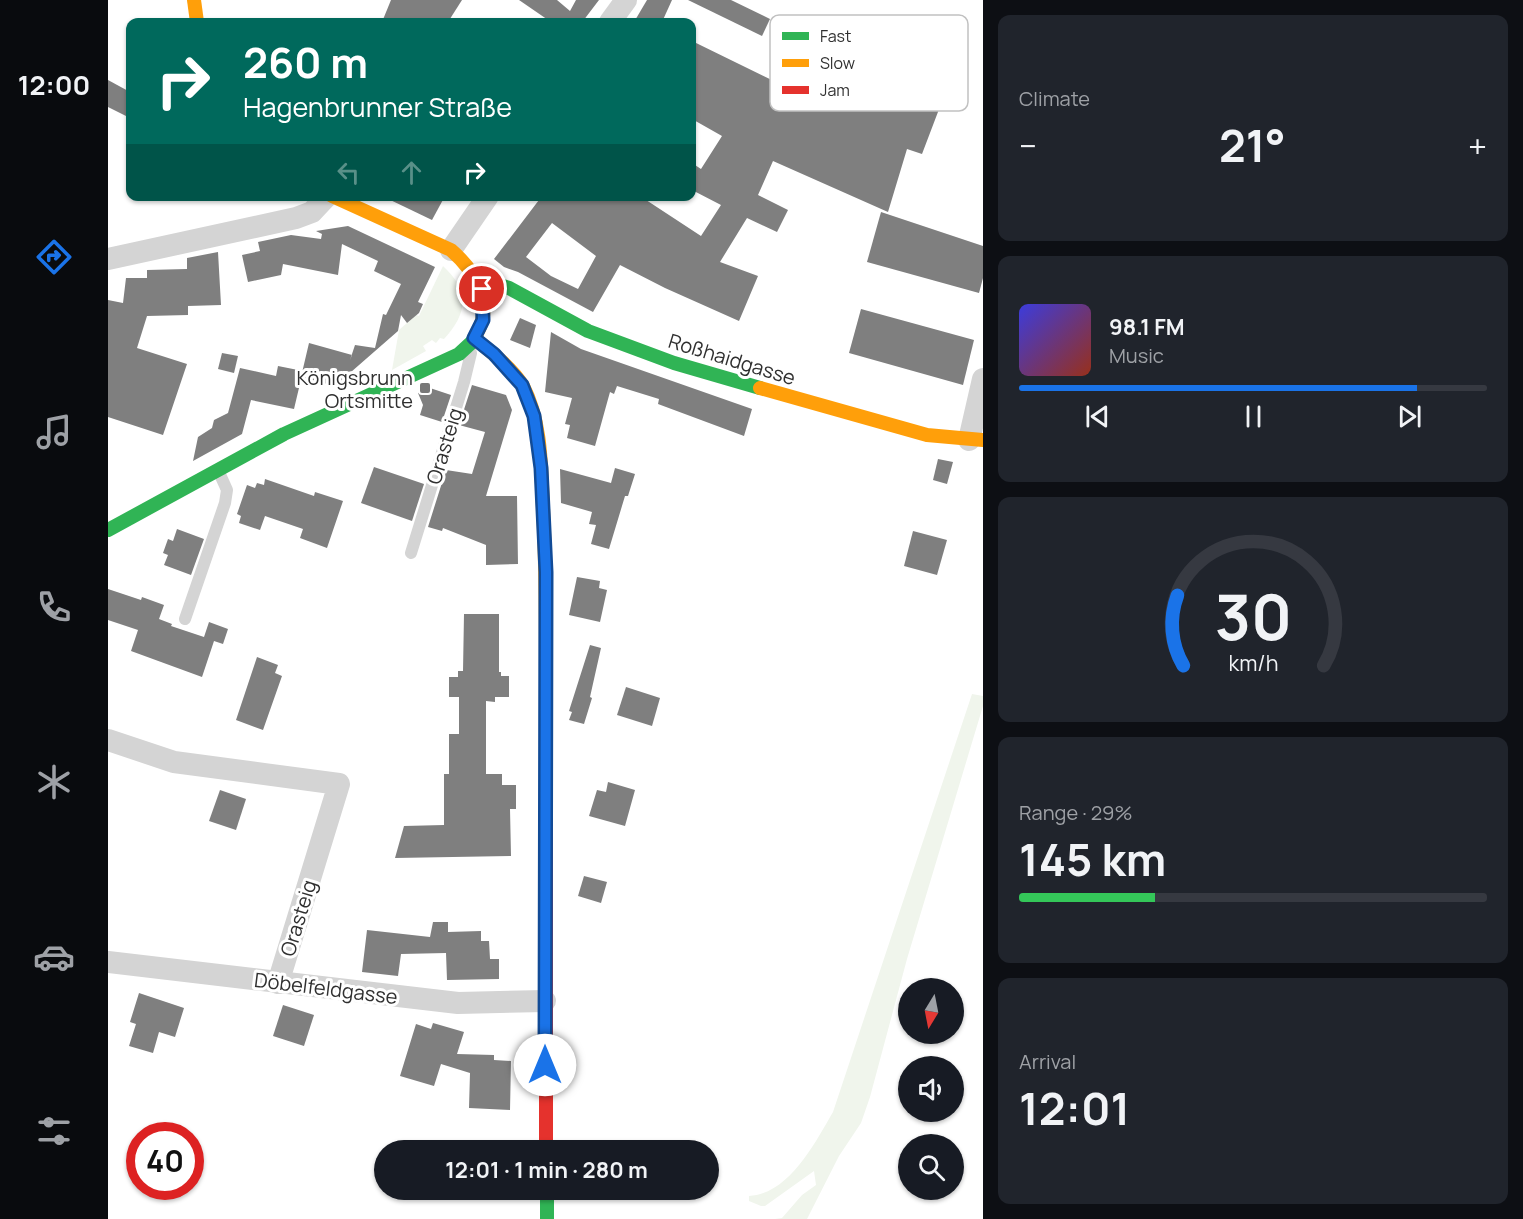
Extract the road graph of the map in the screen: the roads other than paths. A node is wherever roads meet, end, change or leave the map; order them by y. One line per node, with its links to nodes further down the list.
1 (194, 0): 3 (street)
2 (626, 0): 4 (street)
3 (196, 18)
4 (613, 18)
5 (322, 201): 9 (street)
6 (343, 201): 8 (street)
7 (485, 201): 8 (street)
8 (451, 250): 10 (street)
9 (108, 259)
10 (482, 289): 11 (street); 13 (street, Roßhaidgasse)
11 (474, 338): 14 (street); 16 (lane, Orasteig); 21 (street)
12 (983, 379): 13 (street)
13 (976, 440)
14 (218, 470): 15 (street); 17 (lane)
15 (108, 530)
16 (411, 552)
17 (185, 619)
18 (108, 740): 20 (street, Orasteig)
19 (108, 962): 20 (street, Döbelfeldgasse)
20 (278, 983): 21 (street, Döbelfeldgasse)
21 (545, 1001): 22 (street)
22 (545, 1140)
23 (547, 1200): 24 (street)
24 (548, 1219)

